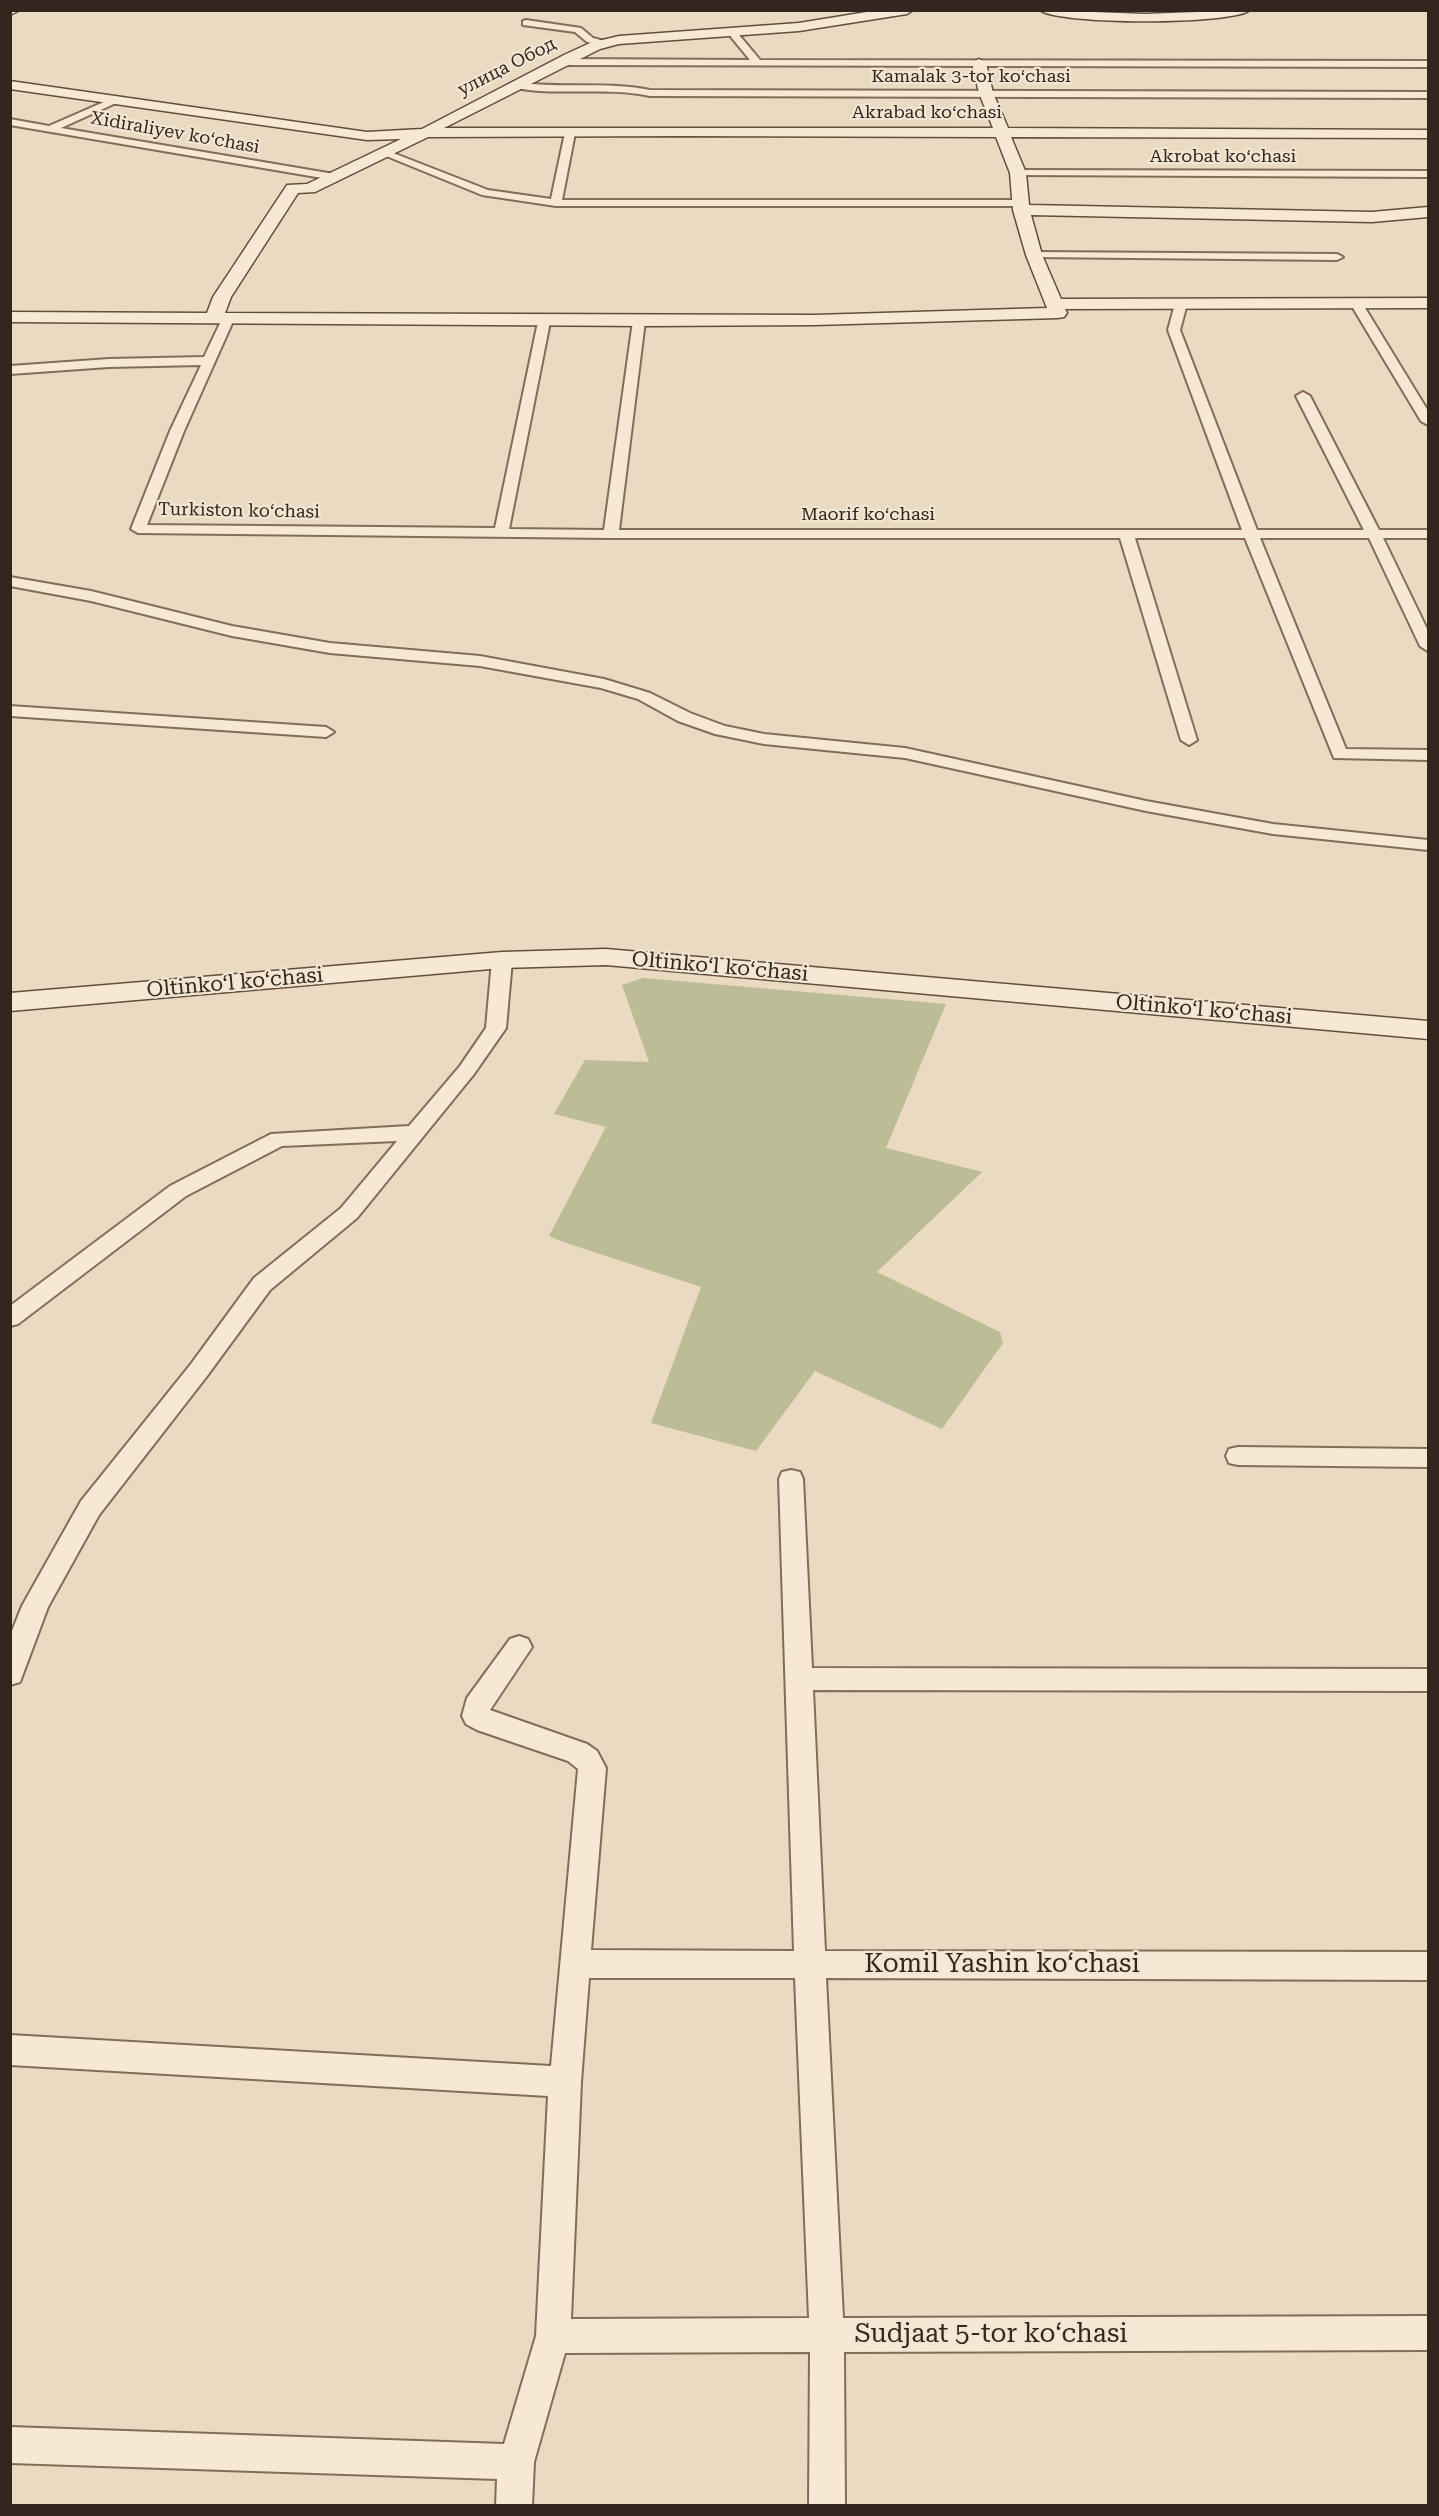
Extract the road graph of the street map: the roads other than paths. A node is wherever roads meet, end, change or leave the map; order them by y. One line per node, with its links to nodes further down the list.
1 (907, 10): 5 (street, улица Обод)
2 (1046, 10): 3 (street)
3 (1244, 10)
4 (526, 23): 6 (street)
5 (732, 32): 6 (street, улица Обод); 8 (street)
6 (607, 43): 7 (street, улица Обод)
7 (562, 62): 8 (street); 12 (street, улица Обод)
8 (758, 63): 9 (street)
9 (979, 63): 10 (street); 13 (street)
10 (1428, 64)
11 (10, 85): 15 (street, Akrabad koʻchasi)
12 (514, 86): 13 (street, Kamalak 3-tor koʻchasi); 18 (street, улица Обод)
13 (986, 93): 14 (street, Kamalak 3-tor koʻchasi); 20 (street)
14 (1428, 95)
15 (113, 101): 17 (street); 22 (street, Akrabad koʻchasi)
16 (10, 122): 17 (street, Xidiraliyev koʻchasi)
17 (49, 129): 27 (street, Xidiraliyev koʻchasi)
18 (425, 133): 19 (street, Akrabad koʻchasi); 22 (street, Akrabad koʻchasi); 23 (street, улица Обод)
19 (570, 133): 20 (street, Akrabad koʻchasi); 28 (street)
20 (1003, 133): 21 (street, Akrabad koʻchasi); 25 (street)
21 (1428, 134)
22 (367, 136): 23 (street)
23 (402, 144): 24 (street, улица Обод)
24 (384, 153): 27 (street, улица Обод); 28 (street)
25 (1018, 173): 26 (street, Akrobat koʻchasi); 29 (street)
26 (1428, 174)
27 (334, 177): 38 (street, улица Обод)
28 (556, 203): 29 (street)
29 (1021, 207): 30 (street); 31 (street)
30 (1428, 212)
31 (1034, 255): 32 (street); 35 (street)
32 (1336, 257)
33 (1356, 303): 34 (street); 36 (street); 44 (street)
34 (1428, 303)
35 (1056, 304): 36 (street); 39 (street)
36 (1181, 304): 48 (street)
37 (10, 317): 38 (street)
38 (221, 319): 40 (street); 41 (street)
39 (639, 321): 40 (street); 46 (street)
40 (544, 322): 45 (street)
41 (208, 361): 42 (street); 45 (street, Turkiston koʻchasi)
42 (10, 370)
43 (1303, 396): 49 (street)
44 (1428, 421)
45 (501, 533): 46 (street, Turkiston koʻchasi)
46 (611, 534): 47 (street, Maorif koʻchasi)
47 (1126, 534): 48 (street, Maorif koʻchasi); 55 (street)
48 (1251, 534): 49 (street, Maorif koʻchasi); 56 (street)
49 (1374, 534): 50 (street, Maorif koʻchasi); 52 (street)
50 (1428, 534)
51 (10, 581): 57 (street)
52 (1428, 646)
53 (10, 711): 54 (street)
54 (326, 732)
55 (1189, 740)
56 (1428, 755)
57 (1428, 845)
58 (502, 960): 59 (street, Oltinkoʻl koʻchasi); 60 (street, Oltinkoʻl koʻchasi); 61 (street)
59 (10, 1002)
60 (1428, 1030)
61 (415, 1133): 62 (street); 67 (street)
62 (10, 1318)
63 (1238, 1456): 64 (street)
64 (1428, 1458)
65 (791, 1479): 68 (street)
66 (519, 1647): 70 (street)
67 (10, 1674)
68 (798, 1679): 69 (street); 71 (street)
69 (1428, 1680)
70 (575, 1964): 71 (street, Komil Yashin koʻchasi); 74 (street)
71 (810, 1964): 72 (street, Komil Yashin koʻchasi); 76 (street)
72 (1428, 1966)
73 (10, 2050): 74 (street)
74 (565, 2082): 77 (street)
75 (1428, 2333): 76 (street, Sudjaat 5-tor koʻchasi)
76 (828, 2334): 77 (street, Sudjaat 5-tor koʻchasi); 81 (street)
77 (553, 2336): 79 (street)
78 (10, 2445): 79 (street)
79 (516, 2462): 80 (street)
80 (514, 2505)
81 (827, 2505)

